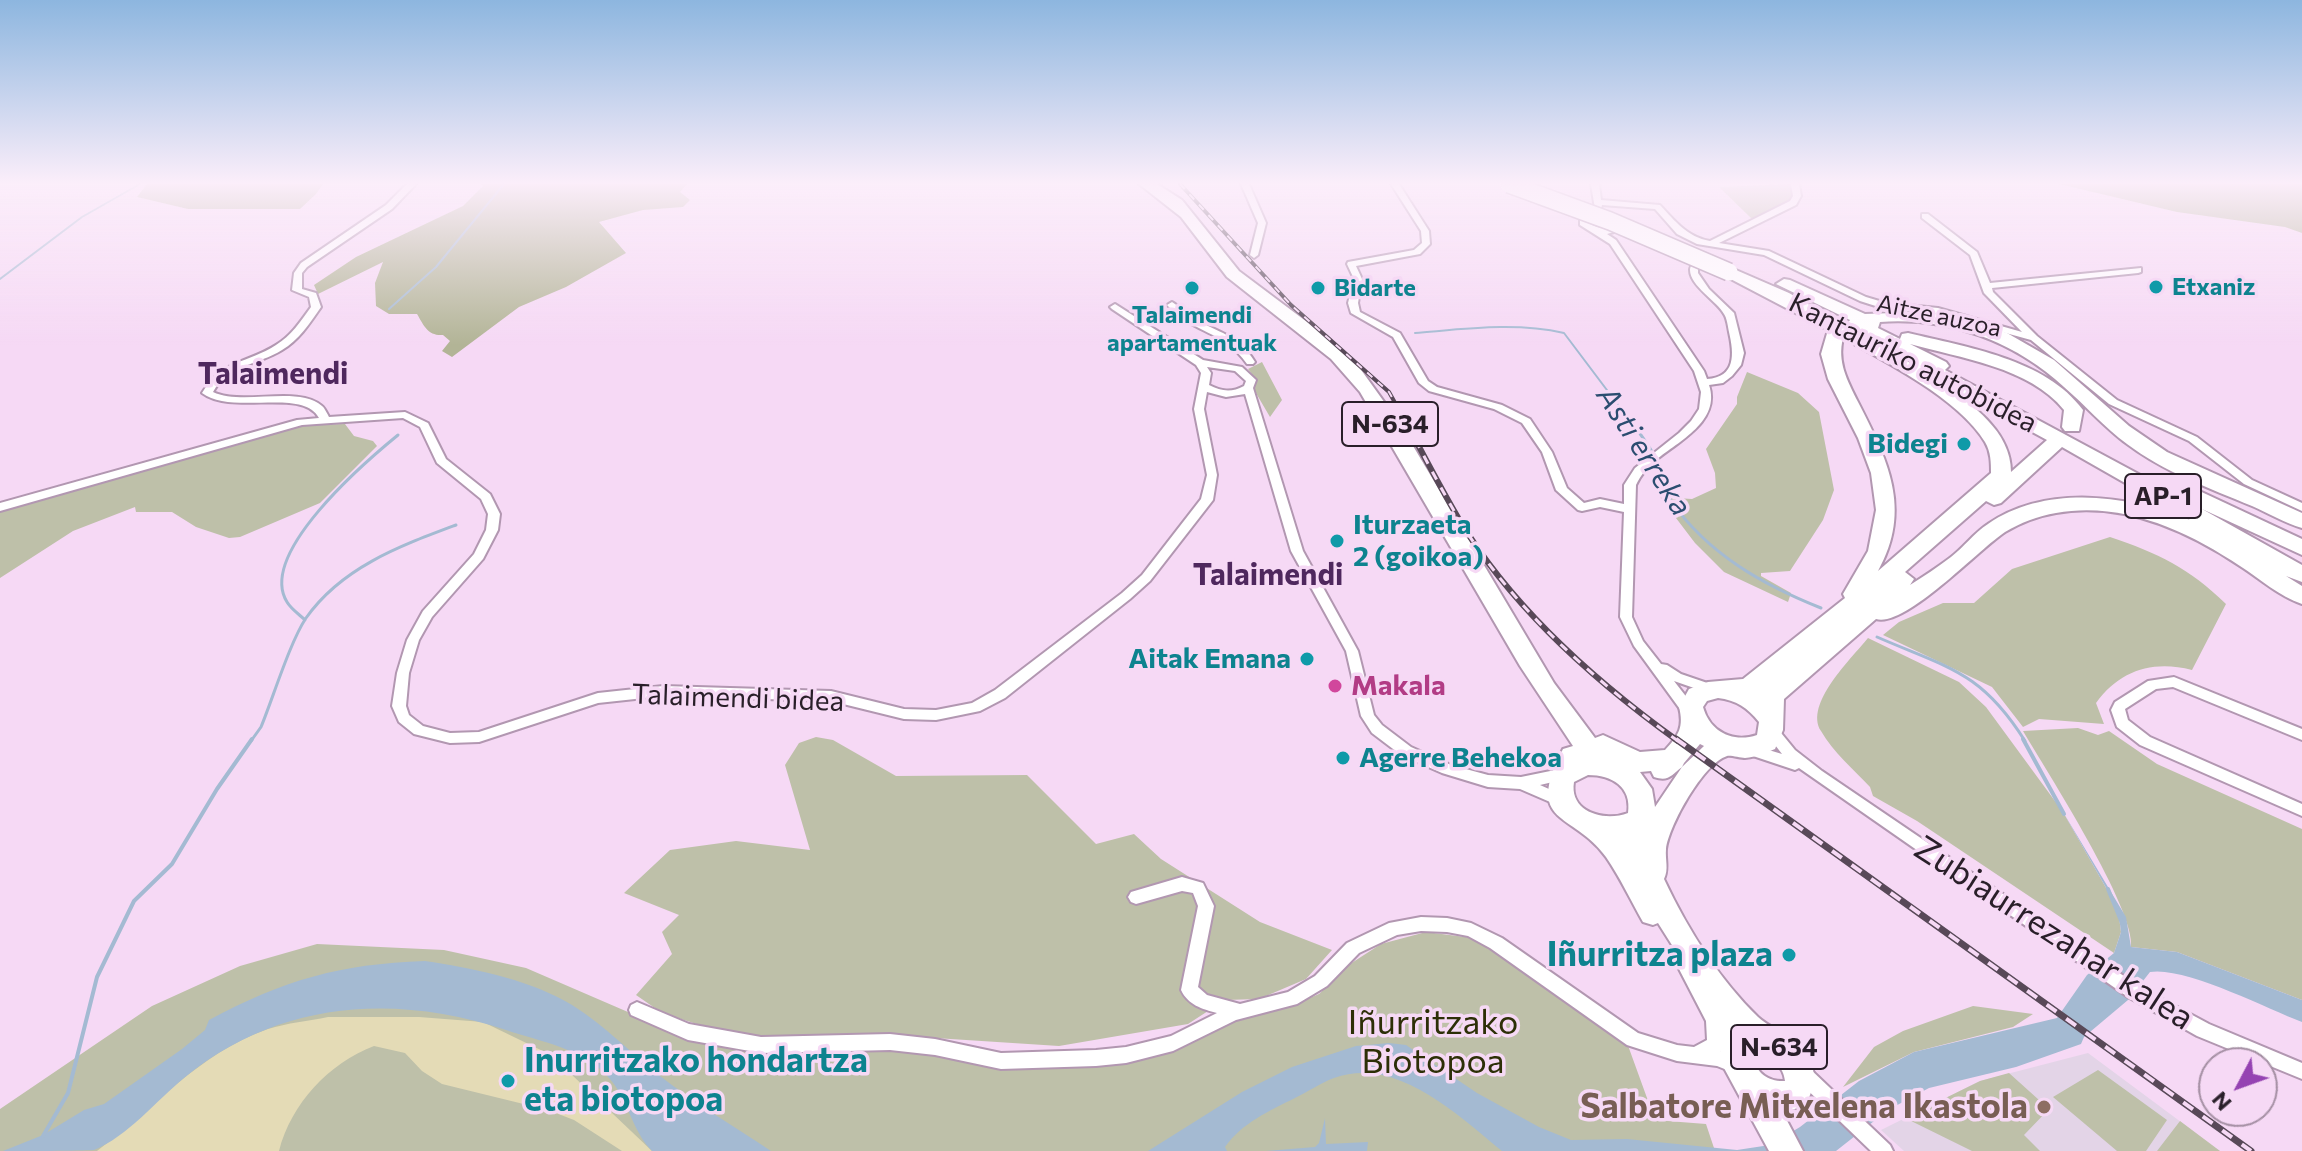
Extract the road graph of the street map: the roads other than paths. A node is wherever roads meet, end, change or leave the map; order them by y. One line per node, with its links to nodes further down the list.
1 (344, 238): 29 (street)
2 (1203, 238): 39 (highway, N-634)
3 (1258, 238): 12 (street)
4 (1426, 238): 34 (street)
5 (1615, 238): 24 (street)
6 (1654, 238): 13 (highway, Kantauriko autobidea / AP-1, bridge)
7 (1664, 238): 13 (highway, Kantauriko autobidea / AP-1, bridge)
8 (1691, 238): 11 (street, Aitze auzoa)
9 (1723, 238): 11 (street)
10 (1953, 238): 15 (street)
11 (1712, 243): 21 (street, Aitze auzoa); 24 (street)
12 (1254, 255)
13 (1732, 267): 16 (highway, Kantauriko autobidea / AP-1); 30 (highway); 36 (highway, Kantauriko autobidea / AP-1)
14 (2138, 270): 15 (street)
15 (1987, 286): 21 (street)
16 (1771, 291): 37 (highway, Kantauriko autobidea / AP-1); 40 (highway)
17 (1172, 305): 22 (street)
18 (1115, 307): 23 (street)
19 (1870, 318): 35 (highway)
20 (1835, 333): 40 (highway)
21 (2034, 338): 33 (street, Aitze auzoa)
22 (1250, 362)
23 (1203, 368): 25 (street, Talaimendi bidea); 26 (street)
24 (1704, 382): 34 (street)
25 (1205, 387): 27 (street); 28 (street, Talaimendi bidea)
26 (1248, 393): 27 (street); 52 (street)
27 (1228, 394): 28 (street)
28 (1203, 400): 29 (street, Talaimendi bidea)
29 (325, 419): 32 (street, Talaimendi bidea)
30 (2072, 427)
31 (2054, 444): 40 (highway)
32 (0, 507)
33 (2302, 507)
34 (1629, 509): 41 (street)
35 (2302, 521)
36 (2302, 548)
37 (2302, 575)
38 (2302, 596): 40 (highway)
39 (1495, 609): 42 (highway, N-634); 50 (highway, N-634)
40 (1838, 627): 43 (highway); 45 (highway)
41 (1652, 660): 43 (street); 44 (street)
42 (1541, 682): 48 (highway); 49 (highway, N-634)
43 (1724, 690): 44 (highway); 45 (highway)
44 (1693, 719): 47 (highway); 48 (highway)
45 (1771, 726): 47 (highway); 51 (street, Zubiaurrezahar kalea)
46 (2302, 735): 54 (street)
47 (1728, 748): 51 (street, Zubiaurrezahar kalea); 55 (highway); 57 (highway)
48 (1673, 760): 49 (highway)
49 (1617, 771): 50 (highway); 55 (highway, N-634)
50 (1567, 772): 52 (street); 53 (highway, N-634)
51 (1817, 775): 64 (street, Zubiaurrezahar kalea)
52 (1521, 783): 53 (street)
53 (1563, 801): 56 (highway, N-634)
54 (2302, 810)
55 (1640, 815): 56 (highway); 57 (highway, N-634)
56 (1589, 824): 59 (highway, N-634)
57 (1657, 889): 63 (highway, N-634)
58 (1136, 897): 61 (street)
59 (1686, 967): 62 (street); 63 (highway, N-634)
60 (637, 1010): 61 (street)
61 (1240, 1011): 62 (street)
62 (1690, 1055): 63 (street)
63 (1747, 1062): 65 (highway, N-634); 65 (highway, N-634); 66 (highway, N-634)
64 (2302, 1071)
65 (1794, 1088): 66 (highway, N-634); 67 (street)
66 (1789, 1143)
67 (1884, 1151)

